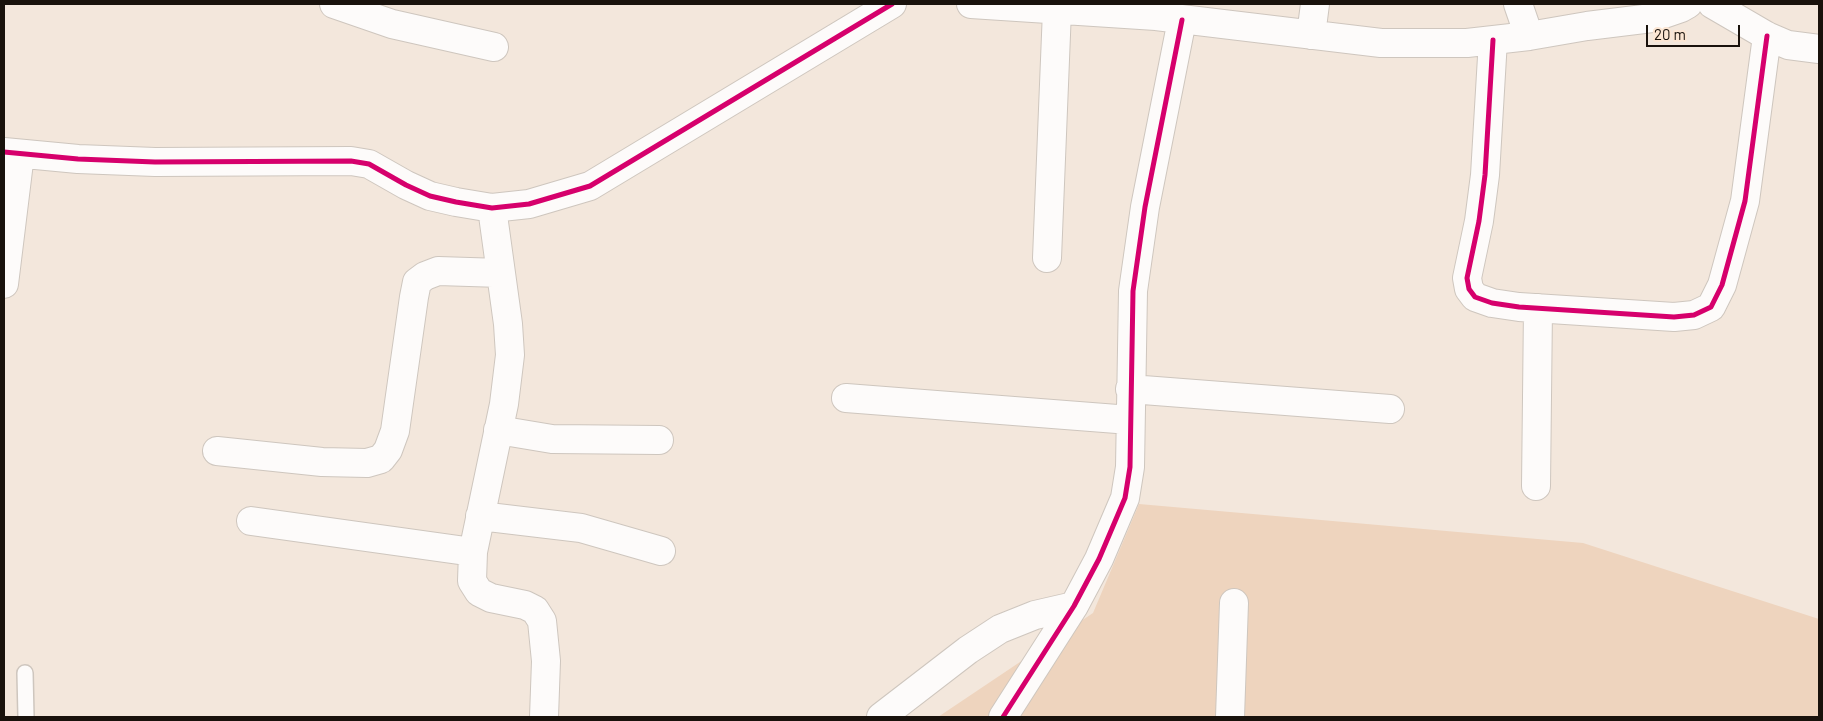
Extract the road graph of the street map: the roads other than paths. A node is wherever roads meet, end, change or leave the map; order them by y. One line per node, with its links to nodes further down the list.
1 (334, 4): 14 (street)
2 (892, 4): 17 (street)
3 (971, 4): 8 (street)
4 (1315, 4): 10 (street)
5 (1518, 4): 11 (street)
6 (1688, 4): 11 (street)
7 (1712, 4): 12 (street)
8 (1057, 10): 9 (street); 18 (street)
9 (1182, 20): 10 (street); 22 (street)
10 (1311, 35): 13 (street)
11 (1529, 36): 13 (street)
12 (1767, 36): 15 (street); 21 (street)
13 (1493, 40): 21 (street)
14 (494, 47)
15 (1819, 49)
16 (12, 153): 17 (street); 20 (street)
17 (492, 208): 19 (street)
18 (1047, 258)
19 (501, 273): 26 (street); 28 (street)
20 (4, 284)
21 (1538, 308): 29 (street)
22 (1130, 389): 24 (street); 25 (street)
23 (846, 398): 25 (street)
24 (1390, 409)
25 (1130, 420): 35 (street)
26 (498, 430): 27 (street); 30 (street)
27 (659, 440)
28 (217, 451)
29 (1536, 486)
30 (480, 516): 32 (street); 33 (street)
31 (251, 521): 33 (street)
32 (660, 551)
33 (472, 552): 38 (street)
34 (1234, 603): 41 (street)
35 (1074, 606): 39 (street); 40 (street)
36 (25, 673): 37 (lane)
37 (26, 717)
38 (544, 717)
39 (881, 717)
40 (1003, 717)
41 (1230, 717)

